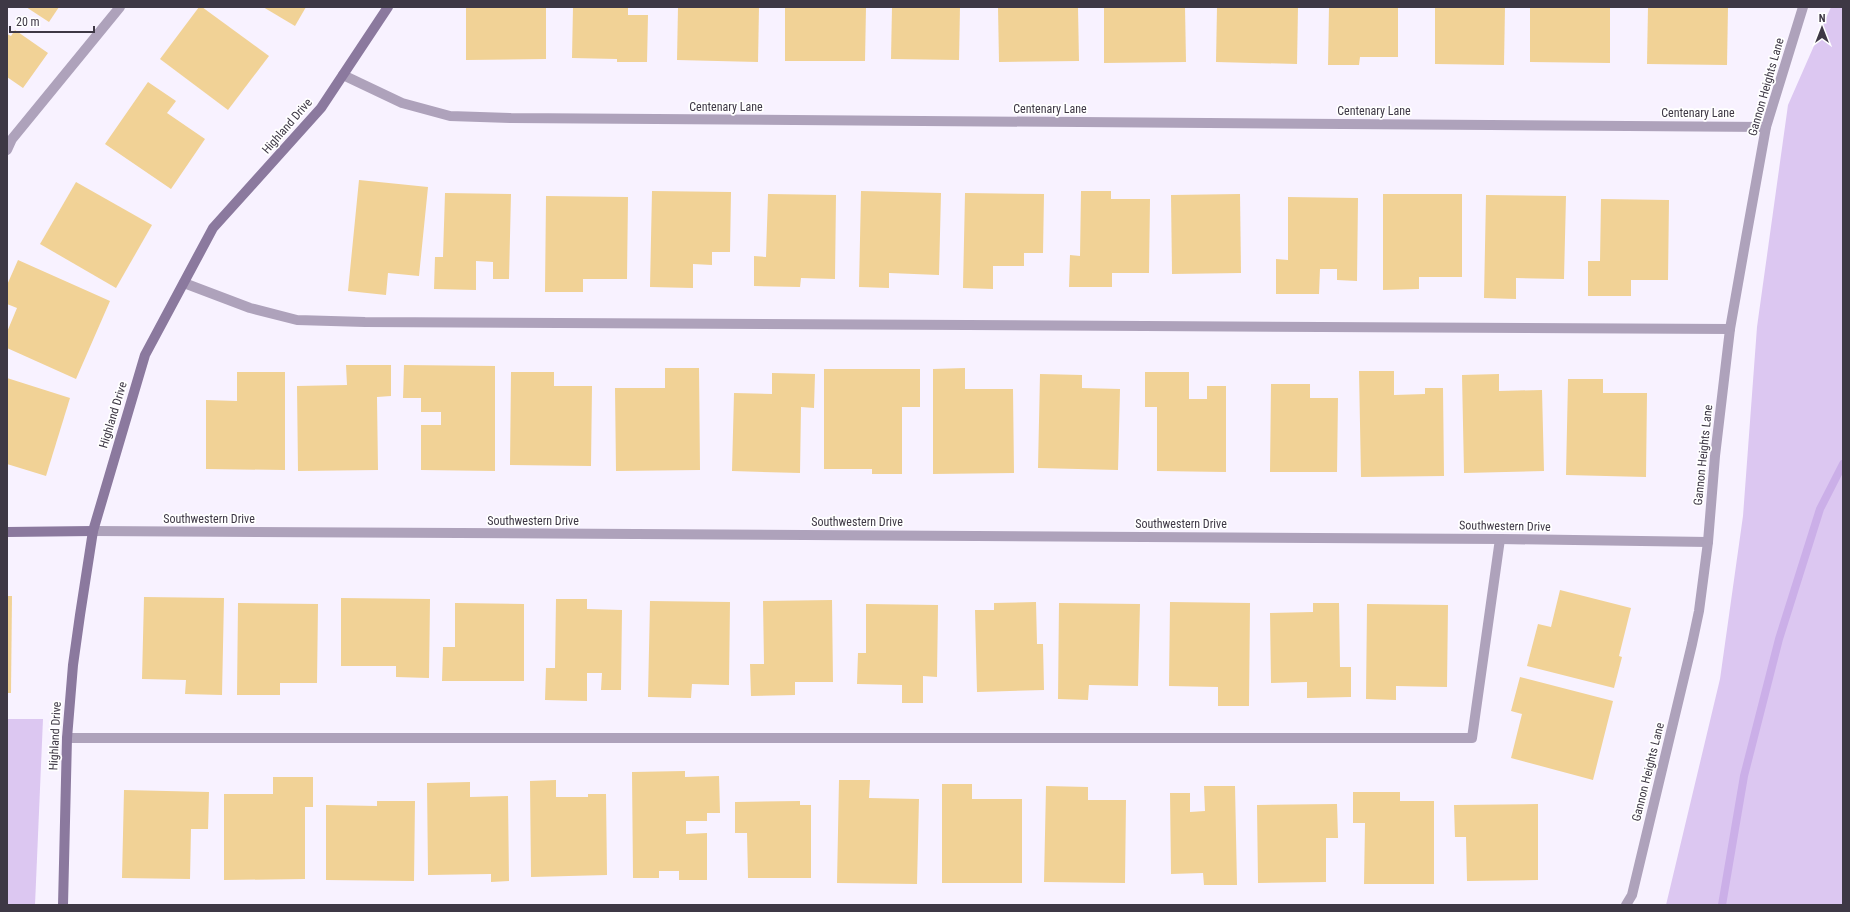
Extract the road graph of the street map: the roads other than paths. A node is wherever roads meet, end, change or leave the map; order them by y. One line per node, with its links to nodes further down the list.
1 (120, 7): 6 (street)
2 (388, 7): 4 (street, Highland Drive)
3 (1803, 7): 5 (street, Gannon Heights Lane)
4 (343, 75): 5 (street, Centenary Lane); 7 (street, Highland Drive)
5 (1766, 127): 8 (street, Gannon Heights Lane)
6 (7, 150)
7 (184, 283): 8 (street); 9 (street, Highland Drive)
8 (1730, 329): 12 (street, Gannon Heights Lane)
9 (93, 531): 10 (street, Southwestern Drive); 11 (street, Southwestern Drive); 13 (street, Highland Drive)
10 (7, 532)
11 (1500, 539): 12 (street, Southwestern Drive); 13 (street)
12 (1708, 542): 15 (street, Gannon Heights Lane)
13 (67, 738): 14 (street, Highland Drive)
14 (63, 905)
15 (1626, 905)

